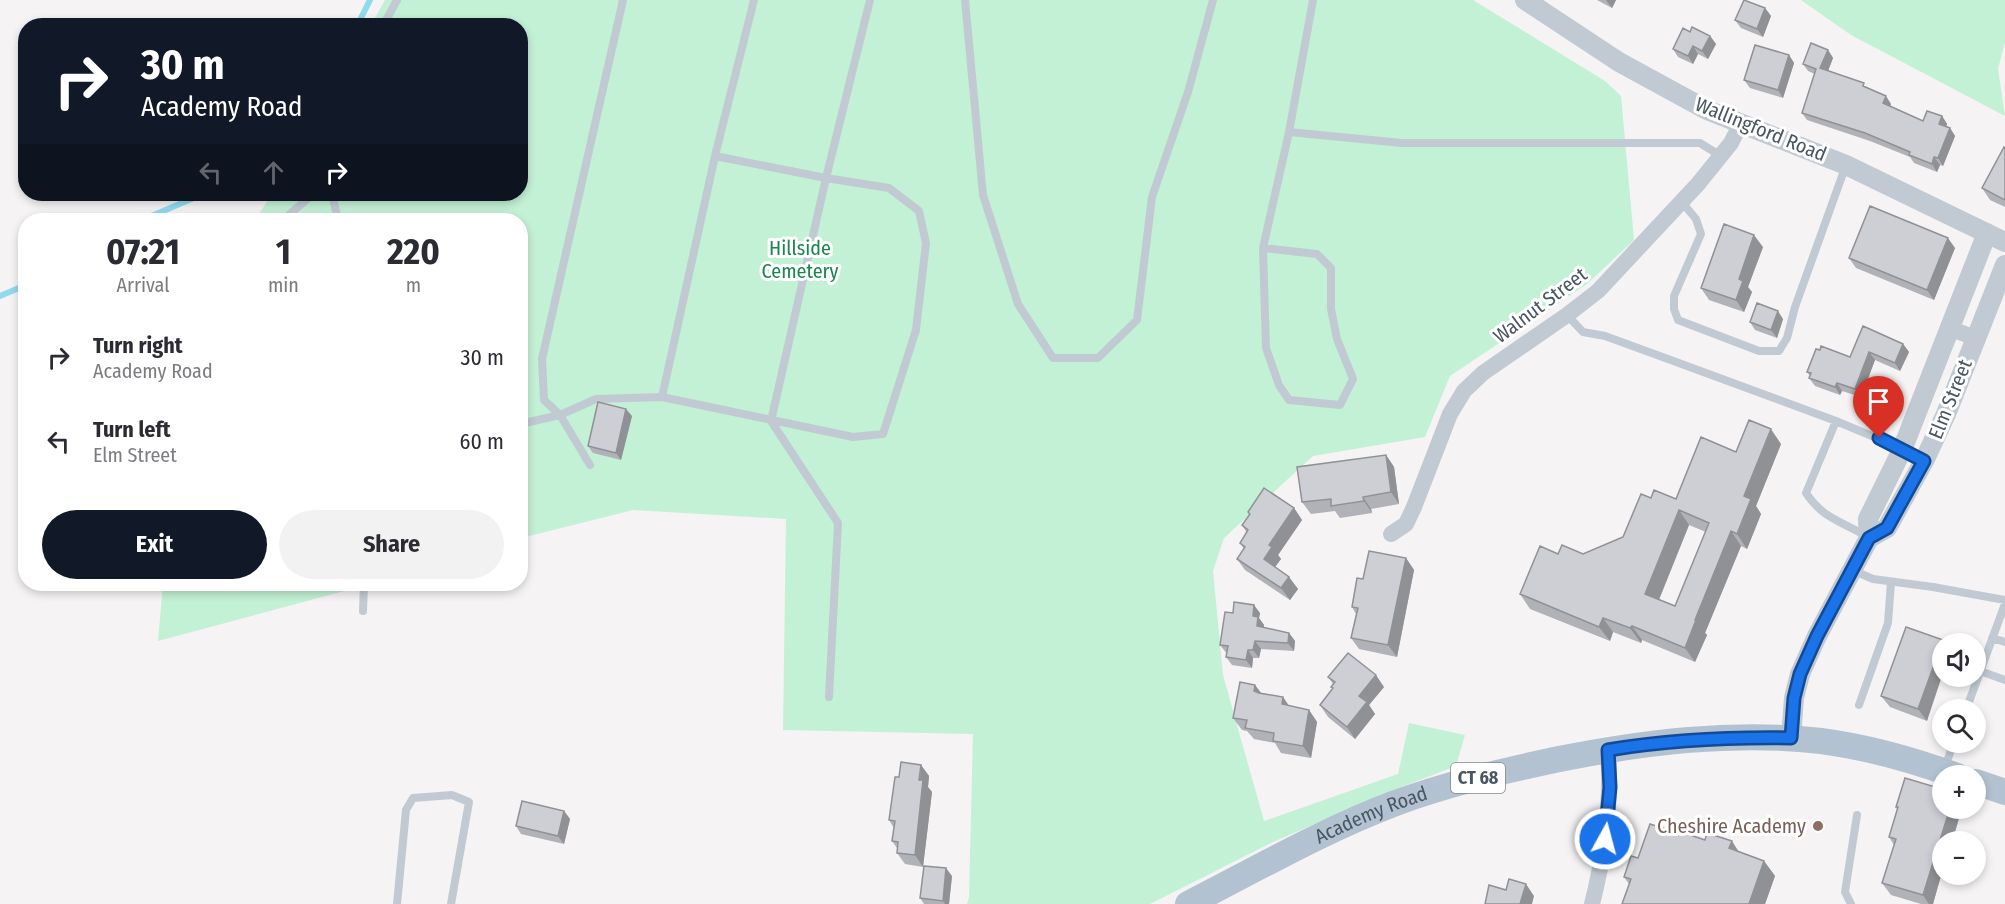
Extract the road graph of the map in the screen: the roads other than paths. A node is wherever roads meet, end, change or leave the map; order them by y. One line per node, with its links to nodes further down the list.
1 (397, 0): 9 (lane)
2 (623, 0): 26 (lane)
3 (754, 0): 12 (lane)
4 (870, 0): 15 (lane)
5 (964, 0): 6 (lane)
6 (1213, 0)
7 (1313, 0): 11 (lane)
8 (1525, 0): 10 (street, Wallingford Road)
9 (387, 18)
10 (1742, 123): 13 (street, Walnut Street); 14 (street, Wallingford Road)
11 (1289, 132): 13 (lane); 20 (lane)
12 (715, 156): 15 (lane); 25 (lane)
13 (1721, 156): 17 (street, Walnut Street)
14 (1846, 165): 17 (lane); 19 (street, Wallingford Road)
15 (826, 178): 27 (lane); 27 (lane)
16 (305, 201): 18 (lane)
17 (1681, 201): 22 (street, Walnut Street)
18 (291, 213)
19 (1996, 238): 23 (street, Elm Street)
20 (1263, 248): 20 (lane)
21 (2005, 265): 24 (street, Elm Street)
22 (1568, 315): 29 (lane); 33 (street, Walnut Street)
23 (1951, 329): 24 (street, Elm Street); 30 (street, Elm Street)
24 (1976, 338): 31 (street, Elm Street)
25 (662, 397): 26 (lane); 27 (lane)
26 (560, 415): 28 (lane); 32 (lane)
27 (771, 421): 45 (lane)
28 (528, 422)
29 (1836, 422): 30 (lane); 34 (lane)
30 (1902, 450): 31 (street, Elm Street); 34 (street, Elm Street)
31 (1924, 461): 34 (street, Elm Street)
32 (590, 465)
33 (1391, 534)
34 (1869, 538): 35 (street, Elm Street)
35 (1851, 570): 36 (lane); 47 (street, Elm Street)
36 (1891, 582): 38 (lane); 46 (lane)
37 (364, 591): 39 (lane)
38 (2005, 602): 40 (lane)
39 (363, 611)
40 (1992, 638): 41 (lane); 42 (lane)
41 (2005, 642)
42 (1986, 654)
43 (1986, 673): 44 (lane)
44 (2005, 680)
45 (829, 697)
46 (1859, 705)
47 (1791, 738): 48 (main road, Academy Road / CT 68); 49 (main road, Academy Road / CT 68)
48 (1608, 750): 55 (main road, Academy Road / CT 68); 56 (street)
49 (1932, 767)
50 (1986, 785): 51 (main road)
51 (2005, 792)
52 (1857, 815): 57 (lane)
53 (397, 904): 54 (lane)
54 (452, 904)
55 (1188, 904)
56 (1592, 904)
57 (1851, 904)

